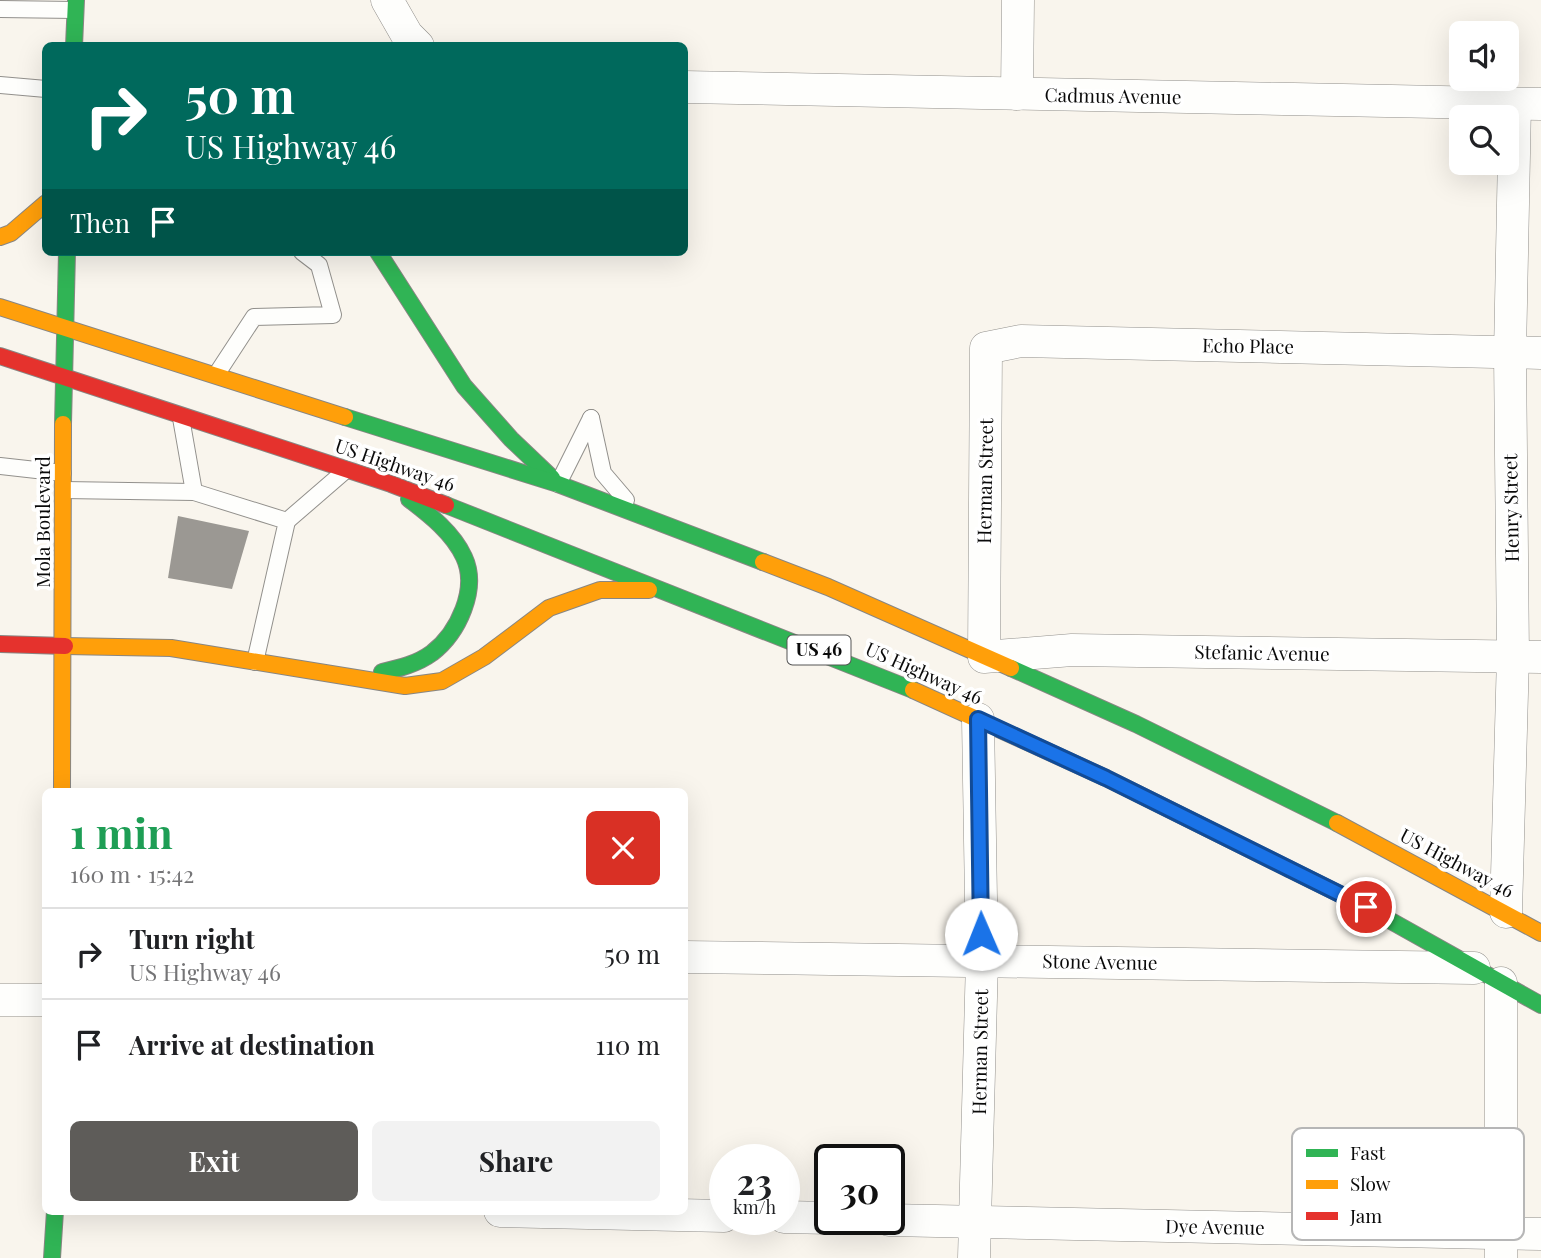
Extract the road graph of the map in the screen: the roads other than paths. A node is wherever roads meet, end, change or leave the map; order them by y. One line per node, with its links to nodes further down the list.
1 (387, 0): 6 (street)
2 (1018, 0): 10 (street)
3 (75, 5): 4 (lane); 5 (main road)
4 (0, 9)
5 (74, 42)
6 (414, 42)
7 (0, 85): 9 (lane)
8 (688, 88): 10 (street, Cadmus Avenue)
9 (42, 89)
10 (1017, 94): 11 (street, Cadmus Avenue)
11 (1528, 104): 20 (street, Henry Street)
12 (42, 206): 13 (main road)
13 (0, 237)
14 (67, 256): 18 (main road, Mola Boulevard)
15 (307, 256): 23 (lane)
16 (381, 256): 30 (main road)
17 (0, 307): 18 (main road, US Highway 46)
18 (65, 328): 23 (main road, US Highway 46); 24 (main road, Mola Boulevard)
19 (986, 348): 20 (street, Echo Place); 39 (street, Herman Street)
20 (1510, 353): 21 (street, Echo Place); 38 (street, Henry Street)
21 (1541, 353)
22 (0, 356): 24 (main road, US 46)
23 (216, 374): 30 (main road, US Highway 46)
24 (63, 377): 25 (main road, US Highway 46 / US 46); 28 (main road, Mola Boulevard)
25 (181, 416): 27 (main road, US Highway 46 / US 46); 32 (lane)
26 (0, 466): 28 (lane)
27 (346, 470): 29 (main road, US Highway 46 / US 46); 34 (lane)
28 (64, 473): 31 (main road, Mola Boulevard)
29 (391, 484): 35 (main road, US Highway 46 / US 46); 41 (main road)
30 (558, 484): 33 (main road, US Highway 46); 33 (lane)
31 (64, 490): 32 (lane); 37 (main road, Mola Boulevard)
32 (194, 492): 34 (lane)
33 (638, 515): 39 (main road, US Highway 46)
34 (287, 521): 40 (lane)
35 (669, 590): 41 (main road); 42 (main road, US Highway 46 / US 46)
36 (0, 644): 37 (main road)
37 (65, 646): 40 (main road); 43 (main road, Mola Boulevard)
38 (1527, 656): 39 (street, Stefanic Avenue); 44 (street, Henry Street)
39 (984, 657): 44 (main road, US Highway 46)
40 (255, 662): 41 (main road)
41 (348, 677)
42 (978, 719): 47 (street, Herman Street); 48 (main road, US Highway 46 / US 46)
43 (62, 788)
44 (1506, 912): 45 (main road, US Highway 46)
45 (1541, 933)
46 (688, 957): 47 (street, Stone Avenue)
47 (982, 960): 48 (street, Stone Avenue); 58 (street, Herman Street)
48 (1474, 968): 49 (main road, US Highway 46 / US 46)
49 (1501, 983): 52 (main road, US Highway 46 / US 46); 53 (street)
50 (0, 1000): 51 (street)
51 (42, 1000)
52 (1541, 1005)
53 (1501, 1128)
54 (55, 1215): 65 (main road)
55 (679, 1215): 56 (street)
56 (709, 1216)
57 (905, 1220): 58 (street, Dye Avenue)
58 (976, 1222): 60 (street, Dye Avenue); 66 (street, Herman Street)
59 (1541, 1234): 61 (street, Dye Avenue)
60 (1292, 1236)
61 (1524, 1239)
62 (1370, 1240): 64 (street, Dye Avenue)
63 (1521, 1240): 64 (street, Dye Avenue)
64 (1501, 1246)
65 (52, 1258)
66 (974, 1258)

